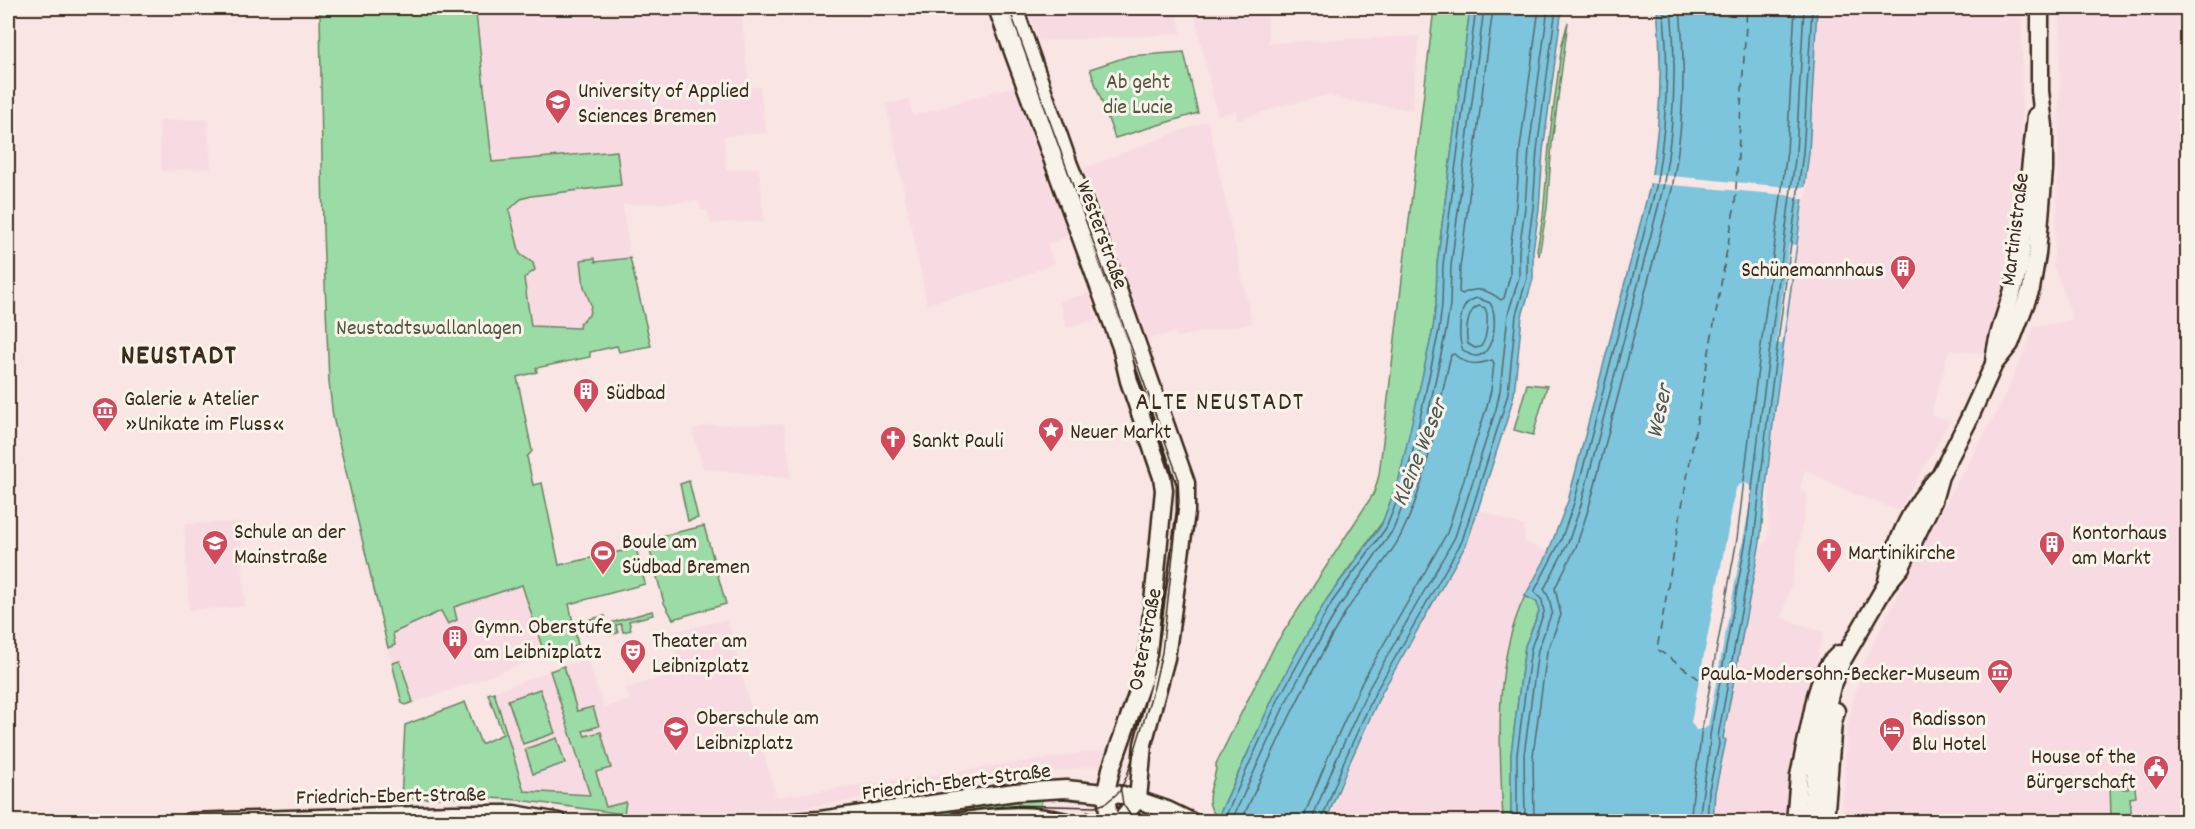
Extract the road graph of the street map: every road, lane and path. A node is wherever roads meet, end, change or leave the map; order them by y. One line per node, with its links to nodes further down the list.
1 (997, 8): 5 (main road, Westerstraße)
2 (1014, 8): 4 (main road, Westerstraße)
3 (2040, 8): 6 (main road, Martinistraße)
4 (1177, 459): 8 (main road, Osterstraße)
5 (1162, 477): 7 (main road, Osterstraße)
6 (1859, 633): 17 (main road); 18 (main road, Martinistraße); 19 (main road)
7 (1106, 792): 8 (main road, Friedrich-Ebert-Straße); 11 (main road, Friedrich-Ebert-Straße); 14 (main road, Osterstraße)
8 (1138, 799): 15 (main road); 16 (main road, Friedrich-Ebert-Straße)
9 (189, 822): 10 (main road, Friedrich-Ebert-Straße)
10 (559, 822)
11 (792, 822)
12 (955, 822): 13 (main road, Friedrich-Ebert-Straße)
13 (1066, 822)
14 (1109, 822)
15 (1119, 822)
16 (1192, 822)
17 (1795, 822)
18 (1810, 822)
19 (1826, 822)

